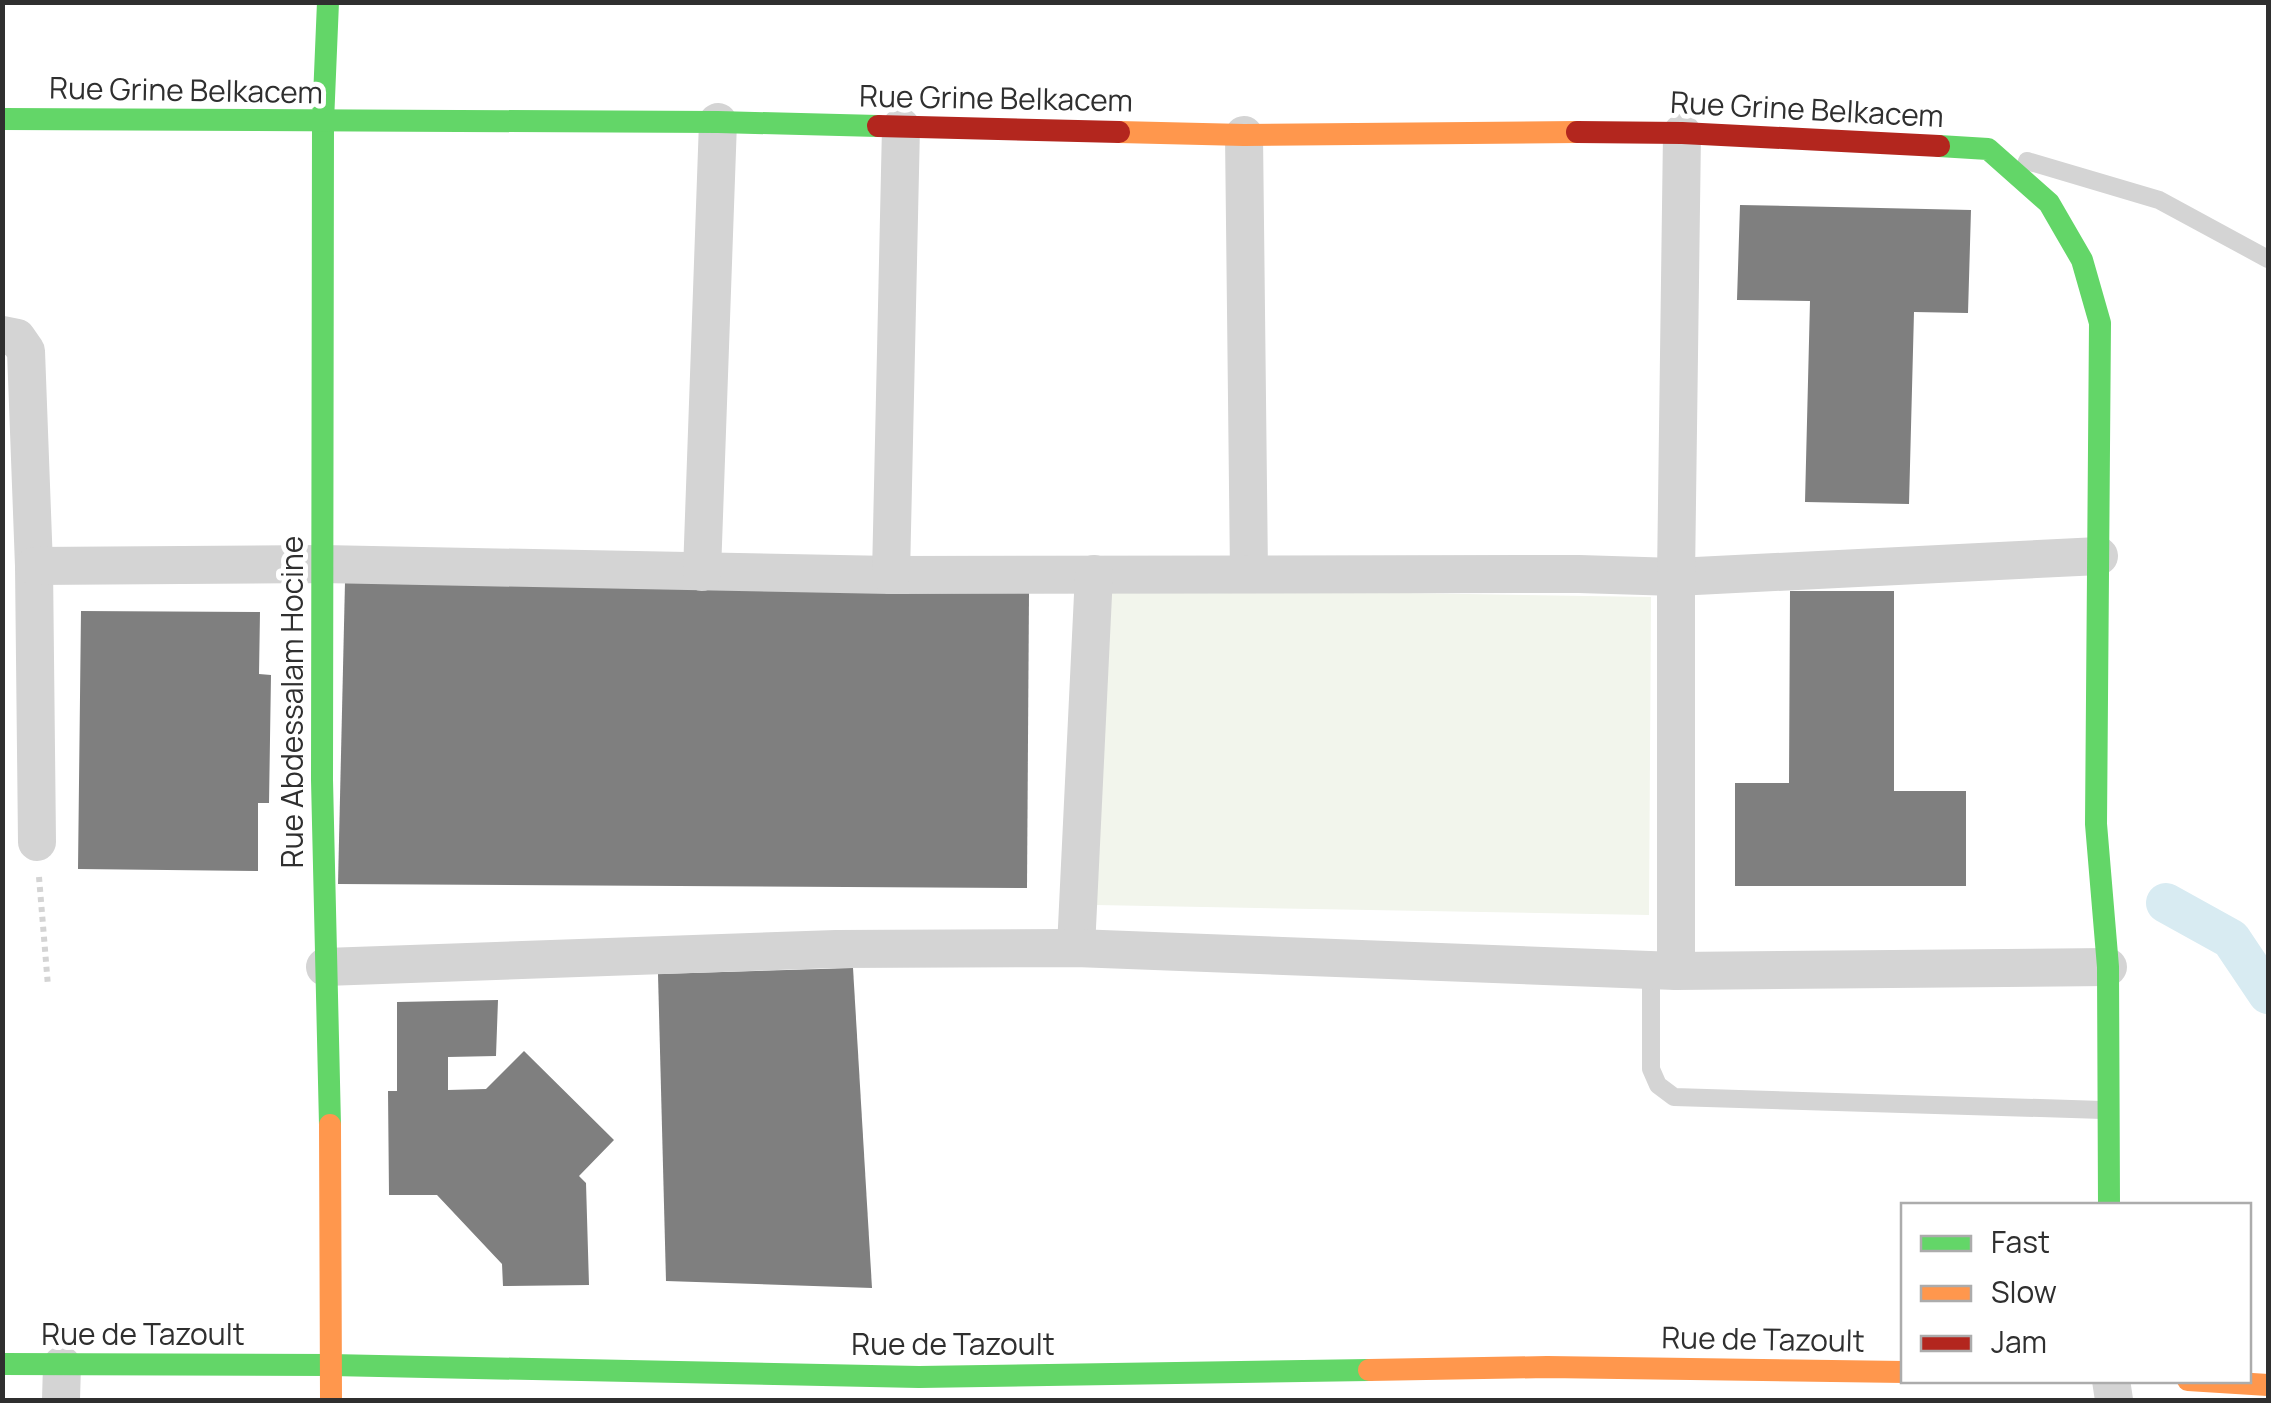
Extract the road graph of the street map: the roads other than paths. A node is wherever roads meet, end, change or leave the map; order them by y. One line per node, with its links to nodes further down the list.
1 (328, 2): 3 (main road, Rue Abdessalam Hocine)
2 (2, 118): 3 (main road, Rue Grine Belkacem)
3 (323, 122): 4 (main road, Rue Grine Belkacem); 12 (main road, Rue Abdessalam Hocine)
4 (718, 122): 5 (main road, Rue Grine Belkacem); 14 (street)
5 (901, 127): 7 (main road, Rue Grine Belkacem); 17 (street)
6 (1682, 133): 7 (main road, Rue Grine Belkacem); 8 (main road, Rue Grine Belkacem); 18 (street)
7 (1244, 135): 16 (street)
8 (1988, 150): 9 (lane); 11 (main road)
9 (2268, 259)
10 (2, 335): 13 (street)
11 (2099, 556): 18 (street); 22 (main road)
12 (322, 564): 13 (street); 14 (street); 21 (main road, Rue Abdessalam Hocine)
13 (34, 566): 19 (street)
14 (702, 572): 17 (street)
15 (1094, 574): 16 (street); 17 (street); 20 (street)
16 (1249, 574): 18 (street)
17 (892, 575)
18 (1676, 577): 23 (street)
19 (37, 842)
20 (1076, 948): 21 (street); 23 (street)
21 (325, 966): 27 (main road, Rue Abdessalam Hocine)
22 (2108, 967): 23 (street); 24 (main road)
23 (1663, 970): 24 (lane)
24 (2109, 1110): 25 (main road)
25 (2109, 1203)
26 (2, 1364): 30 (main road, Rue de Tazoult)
27 (331, 1365): 28 (main road, Rue de Tazoult); 30 (main road, Rue de Tazoult); 34 (main road, Rue Abdessalam Hocine)
28 (919, 1376): 32 (main road, Rue de Tazoult); 35 (lane)
29 (1901, 1381): 32 (main road, Rue de Tazoult)
30 (61, 1383)
31 (2221, 1383): 33 (main road)
32 (1215, 1386)
33 (2268, 1386)
34 (332, 1400)
35 (919, 1400)

